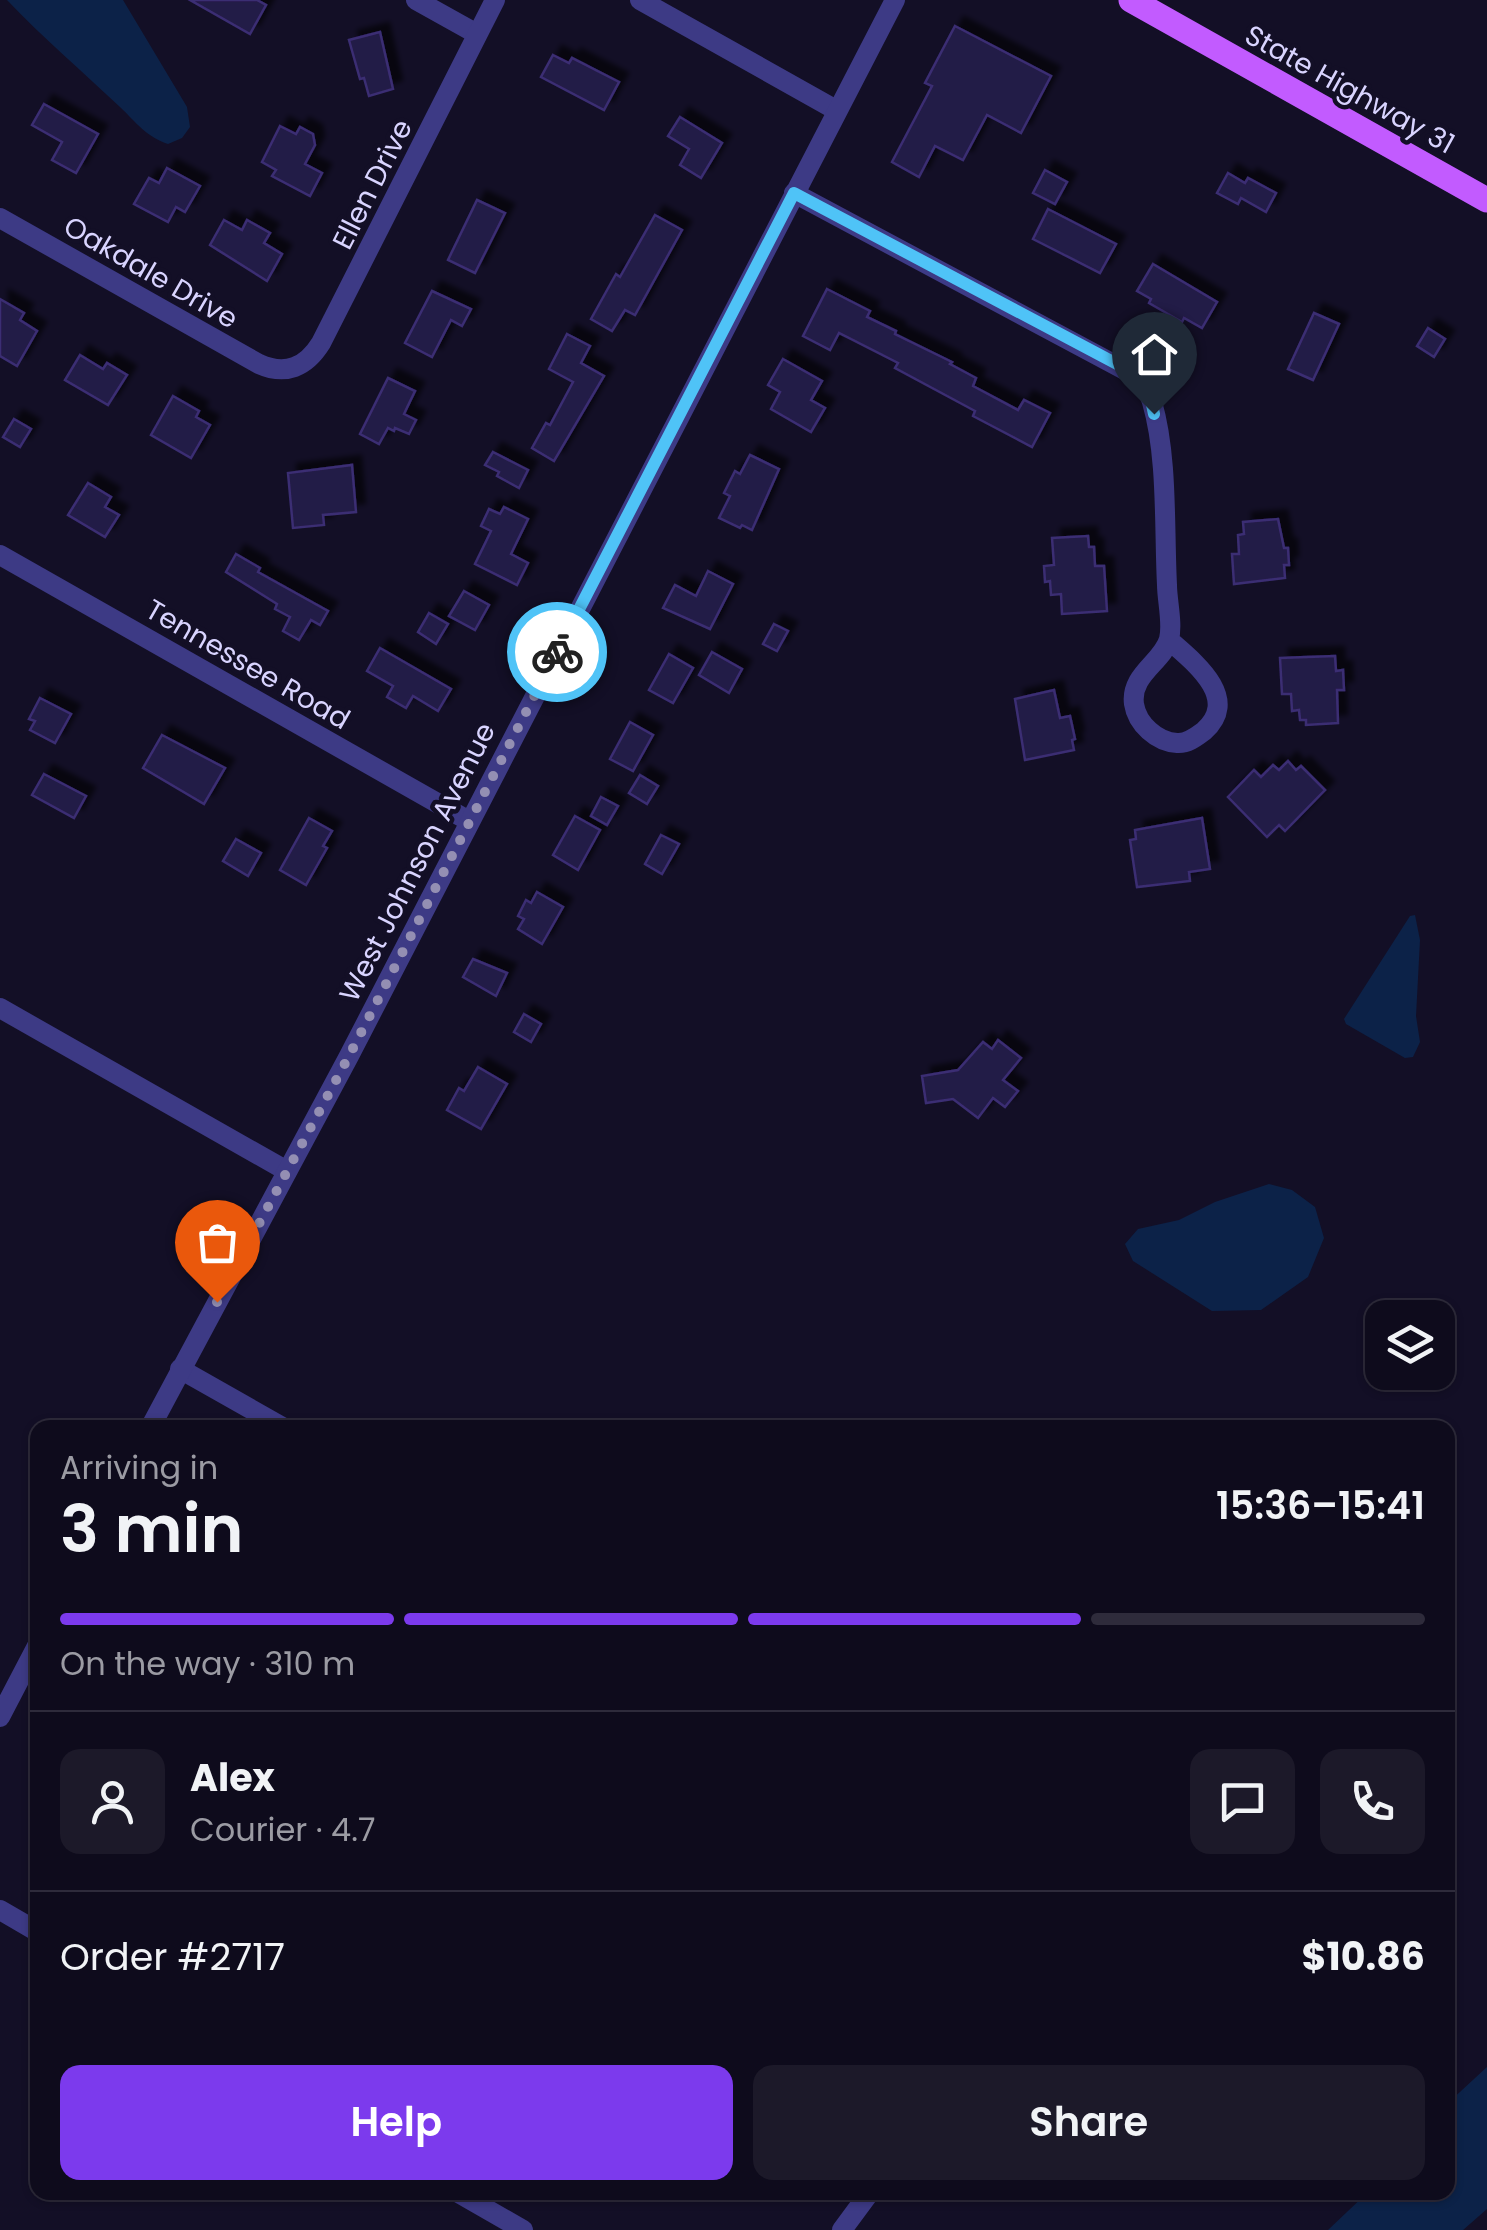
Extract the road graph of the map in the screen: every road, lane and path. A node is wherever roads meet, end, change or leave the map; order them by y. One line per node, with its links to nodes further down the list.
1 (416, 0): 6 (street)
2 (495, 0): 6 (street, Ellen Drive)
3 (640, 0): 7 (street)
4 (894, 0): 7 (street, West Johnson Avenue)
5 (1131, 0): 9 (main road, State Highway 31)
6 (477, 34): 11 (street, Ellen Drive)
7 (836, 110): 8 (street, West Johnson Avenue)
8 (794, 193): 13 (street); 14 (street, West Johnson Avenue)
9 (1487, 200)
10 (0, 218): 11 (street, Oakdale Drive)
11 (278, 371)
12 (0, 555): 14 (street, Tennessee Road)
13 (1170, 640): 13 (street)
14 (470, 821): 16 (street, West Johnson Avenue)
15 (0, 1008): 16 (street)
16 (287, 1172): 17 (street, West Johnson Avenue)
17 (180, 1369): 18 (street, West Johnson Avenue); 19 (street)
18 (154, 1420)
19 (270, 1420)
20 (30, 1659): 21 (street)
21 (0, 1717)
22 (0, 1910): 23 (street)
23 (30, 1927)
24 (471, 2200): 26 (street)
25 (864, 2200): 27 (street)
26 (523, 2230)
27 (842, 2230)

